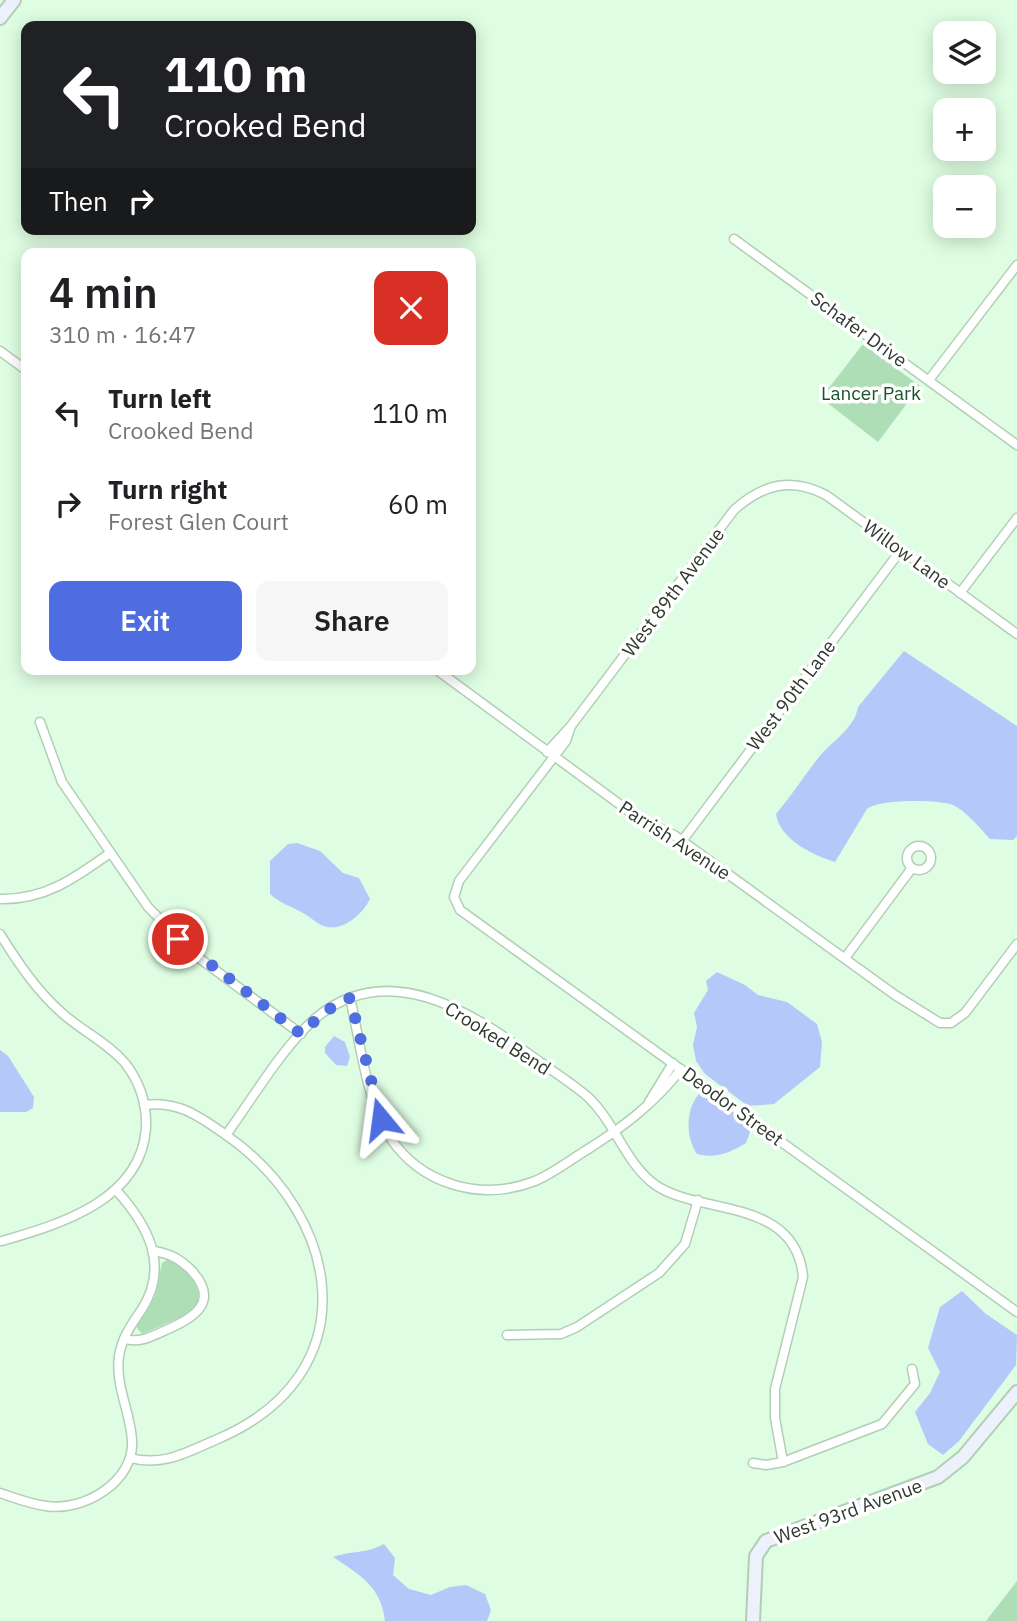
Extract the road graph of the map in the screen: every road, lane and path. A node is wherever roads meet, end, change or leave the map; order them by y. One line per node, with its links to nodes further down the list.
1 (14, 0): 2 (street)
2 (0, 18)
3 (734, 239): 7 (street, Schafer Drive)
4 (1017, 265): 7 (street)
5 (0, 351): 6 (street)
6 (21, 366)
7 (929, 380): 8 (street, Schafer Drive)
8 (1017, 445)
9 (792, 484): 11 (street, Willow Lane); 16 (street, West 89th Avenue)
10 (1017, 517): 12 (street)
11 (901, 550): 12 (street, Willow Lane); 17 (street, West 90th Lane)
12 (960, 593): 13 (street, Willow Lane)
13 (1017, 634)
14 (444, 675): 16 (street, Parrish Avenue)
15 (40, 722): 18 (street)
16 (550, 754): 17 (street, Parrish Avenue); 20 (street, West 89th Avenue)
17 (682, 841): 24 (street, Parrish Avenue)
18 (110, 853): 21 (street); 26 (street)
19 (912, 868): 24 (street)
20 (454, 897): 27 (street, Deodor Street)
21 (0, 899)
22 (0, 934): 29 (street)
23 (1017, 944): 24 (street, Parrish Avenue)
24 (845, 958)
25 (350, 998): 26 (street, Crooked Bend); 31 (street, Crooked Bend); 31 (street)
26 (301, 1034): 32 (street, Crooked Bend)
27 (673, 1063): 28 (street, Deodor Street); 30 (street)
28 (681, 1069): 30 (street); 37 (street, Deodor Street)
29 (144, 1105): 32 (street); 33 (street)
30 (648, 1105): 31 (street)
31 (616, 1132): 34 (street, Crooked Bend)
32 (226, 1135): 42 (street)
33 (116, 1190): 35 (street); 36 (street)
34 (698, 1200): 38 (street); 43 (street, Crooked Bend)
35 (2, 1241)
36 (154, 1251): 39 (street); 39 (street)
37 (1017, 1312)
38 (507, 1335)
39 (124, 1339): 42 (street)
40 (912, 1369): 43 (street)
41 (1017, 1391): 46 (street, West 93rd Avenue)
42 (130, 1458): 45 (street)
43 (783, 1462): 44 (street)
44 (752, 1463)
45 (0, 1493)
46 (753, 1621)

